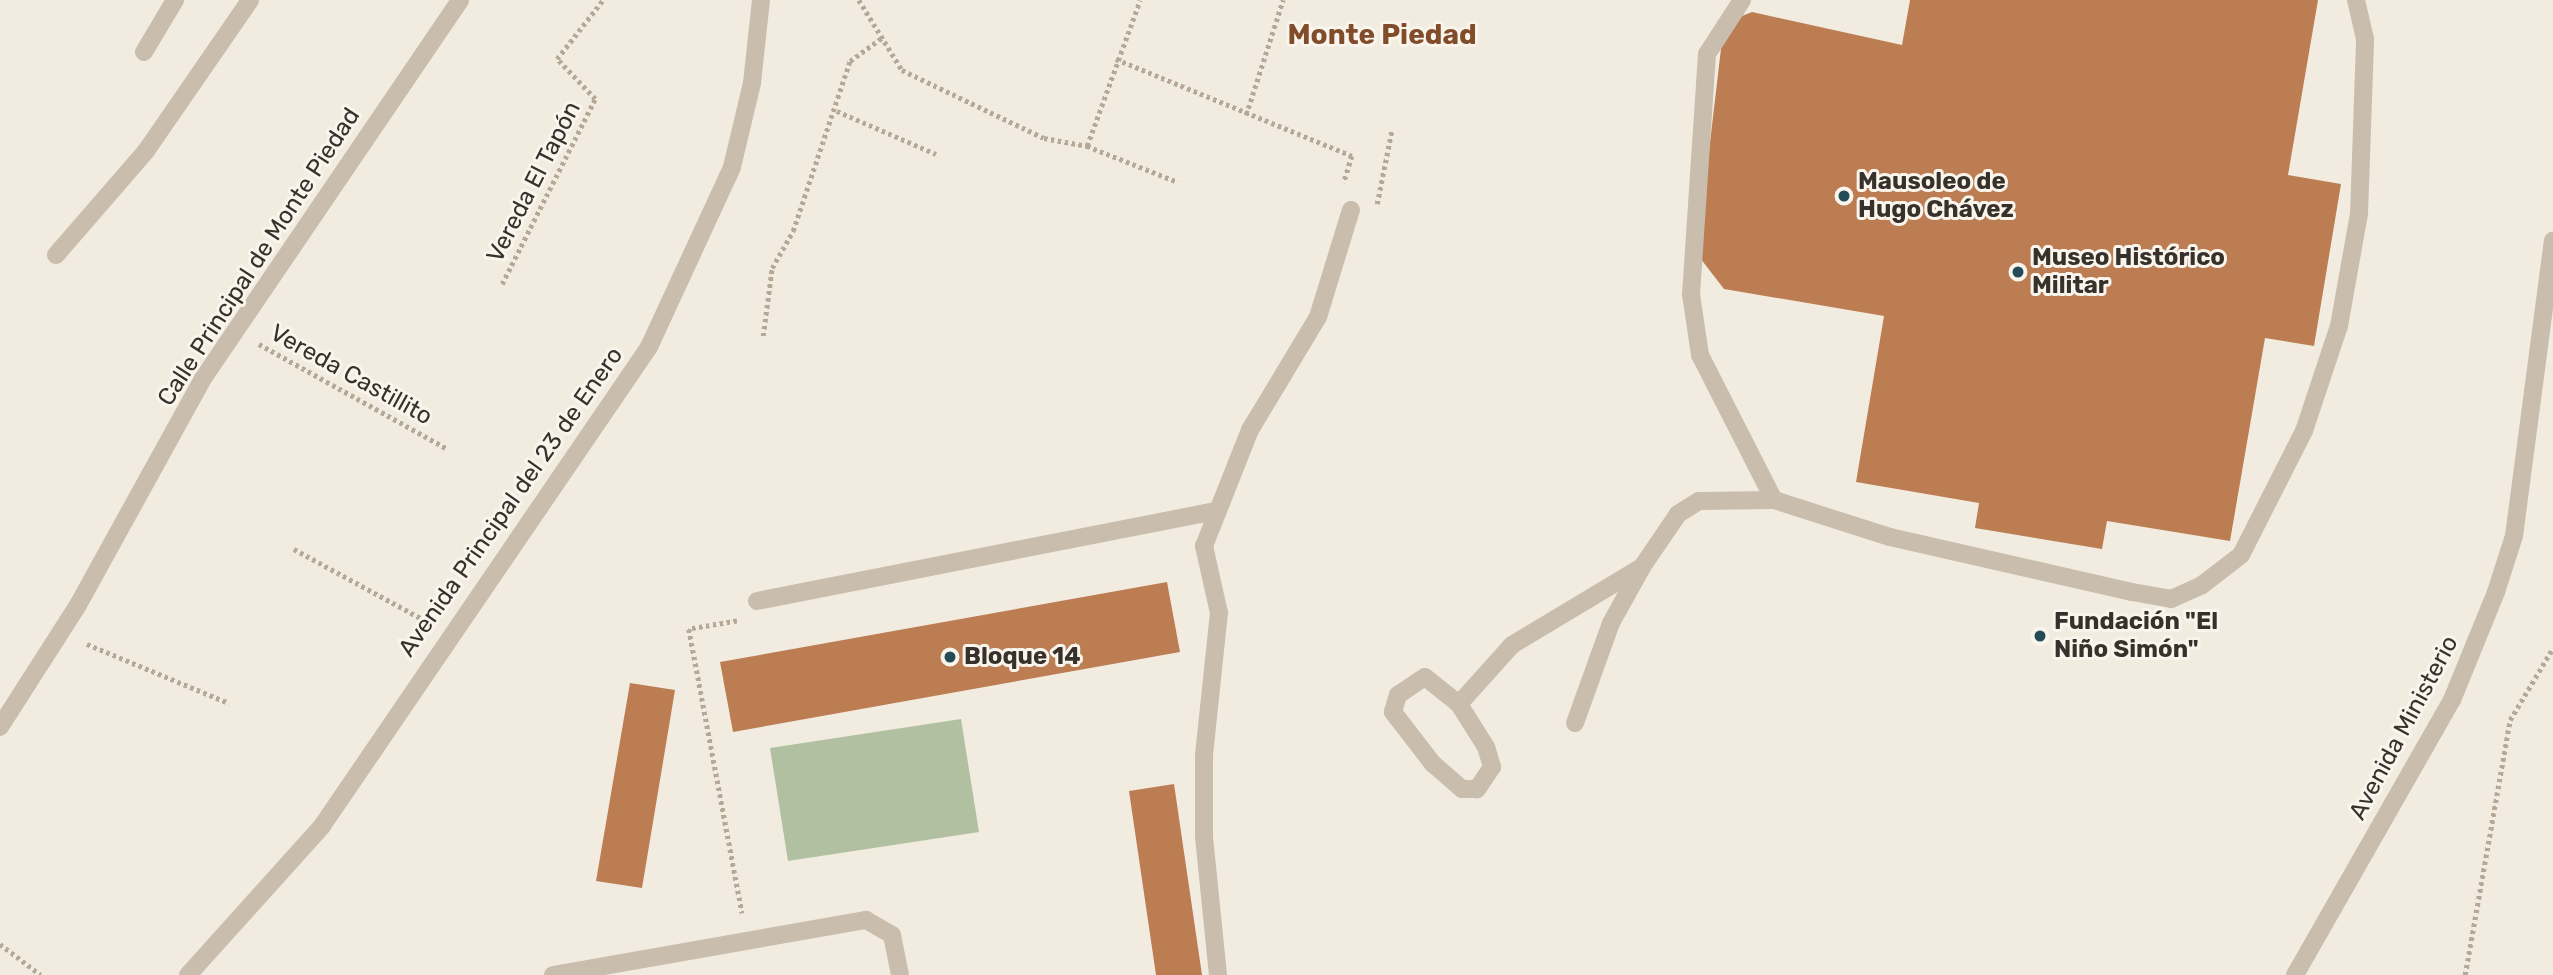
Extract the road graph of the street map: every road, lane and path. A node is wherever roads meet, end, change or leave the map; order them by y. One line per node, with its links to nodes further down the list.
1 (175, 0): 12 (street)
2 (250, 0): 22 (street)
3 (460, 0): 24 (street, Calle Principal de Monte Piedad)
4 (603, 0): 23 (path, Vereda El Tapón)
5 (761, 0): 34 (street, Avenida Principal del 23 de Enero)
6 (859, 0): 11 (path)
7 (1140, 0): 13 (path)
8 (1283, 0): 15 (path)
9 (1742, 0): 27 (street)
10 (2356, 0): 27 (street)
11 (883, 38): 14 (path); 17 (path)
12 (144, 52)
13 (1116, 59): 15 (path); 17 (path)
14 (837, 111): 18 (path); 25 (path)
15 (1247, 115): 20 (path)
16 (1392, 129): 20 (path)
17 (1087, 146): 19 (path)
18 (936, 154)
19 (1178, 182)
20 (1351, 210): 28 (street)
21 (2553, 241): 47 (street, Avenida Ministerio)
22 (56, 255)
23 (502, 284)
24 (237, 332): 26 (path, Vereda Castillito); 33 (street, Calle Principal de Monte Piedad)
25 (763, 337)
26 (448, 449)
27 (1774, 500): 30 (street)
28 (1216, 511): 31 (street); 46 (street)
29 (294, 549): 34 (path)
30 (1642, 567): 37 (street); 38 (street)
31 (757, 601)
32 (744, 620): 40 (path)
33 (61, 633): 36 (path); 39 (street, Calle Principal de Monte Piedad)
34 (450, 634): 43 (street, Avenida Principal del 23 de Enero)
35 (2553, 648): 48 (path)
36 (229, 703)
37 (1459, 704): 37 (street)
38 (1575, 723)
39 (0, 727)
40 (747, 940): 44 (street); 45 (street)
41 (0, 944): 42 (path)
42 (41, 975)
43 (188, 975)
44 (553, 975)
45 (900, 975)
46 (1218, 975)
47 (2295, 975)
48 (2465, 975)

